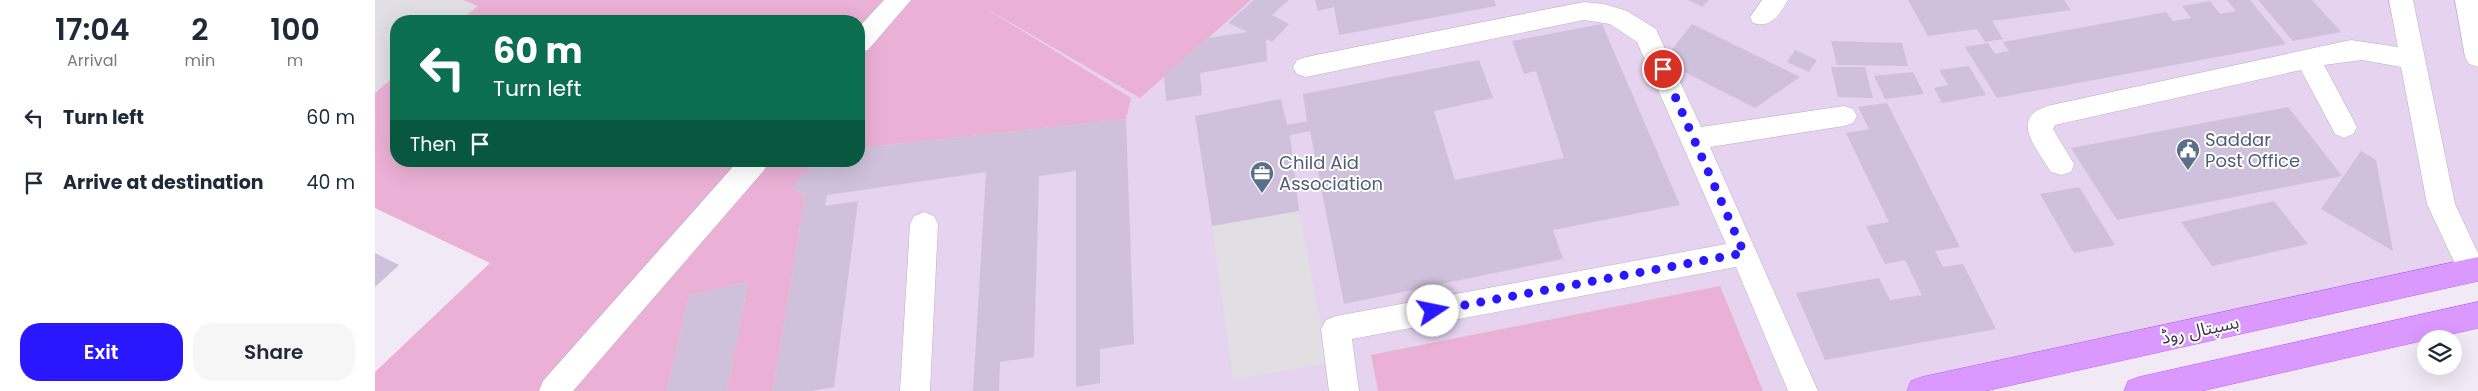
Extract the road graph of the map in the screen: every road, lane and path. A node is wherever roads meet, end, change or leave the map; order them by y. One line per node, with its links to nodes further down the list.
1 (899, 0): 4 (street)
2 (2401, 0): 7 (street)
3 (2467, 0): 5 (street)
4 (865, 37)
5 (2477, 50)
6 (2308, 59): 7 (street); 10 (street); 12 (street)
7 (2411, 59): 16 (street)
8 (1306, 67): 11 (street)
9 (1844, 116): 11 (street)
10 (2344, 127)
11 (1693, 138): 15 (street)
12 (2061, 164)
13 (750, 167): 18 (street)
14 (924, 224): 19 (street)
15 (1744, 253): 20 (street); 21 (street)
16 (2475, 270): 22 (main road, ہسپتال روڈ)
17 (2478, 315): 23 (main road)
18 (555, 391)
19 (915, 391)
20 (1344, 391)
21 (1803, 391)
22 (1922, 391)
23 (2139, 391)

